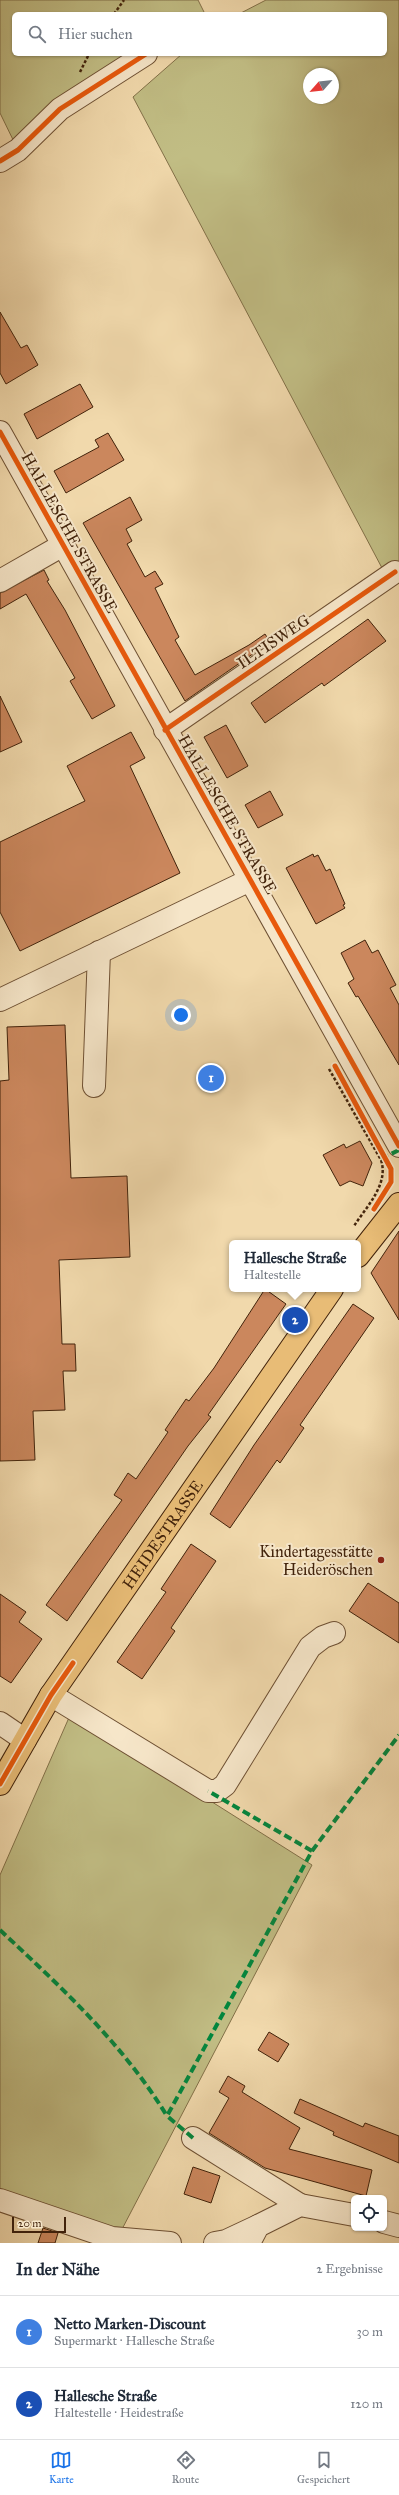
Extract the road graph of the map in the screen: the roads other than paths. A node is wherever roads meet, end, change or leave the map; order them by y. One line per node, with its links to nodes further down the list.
1 (143, 56): 2 (street)
2 (0, 162)
3 (3, 447): 4 (street, HALLESCHE STRASSE)
4 (63, 545): 6 (street); 7 (street, HALLESCHE STRASSE)
5 (395, 572): 7 (street, ILTISWEG)
6 (0, 581)
7 (165, 730): 8 (street, HALLESCHE STRASSE)
8 (250, 880): 9 (street); 12 (street, HALLESCHE STRASSE)
9 (99, 952): 10 (street); 11 (street)
10 (0, 1000)
11 (94, 1086)
12 (393, 1154)
13 (388, 1204): 14 (main road)
14 (361, 1251)
15 (330, 1292): 17 (main road, HEIDESTRASSE)
16 (334, 1632): 17 (street)
17 (51, 1695): 19 (main road, HEIDESTRASSE)
18 (0, 1723): 19 (street)
19 (25, 1740): 20 (main road, HEIDESTRASSE)
20 (0, 1784)
21 (193, 2138): 23 (street)
22 (0, 2200): 28 (street)
23 (300, 2206): 24 (street); 27 (street)
24 (351, 2214)
25 (387, 2223): 26 (street)
26 (399, 2226)
27 (253, 2234): 29 (street)
28 (170, 2243)
29 (215, 2243)

